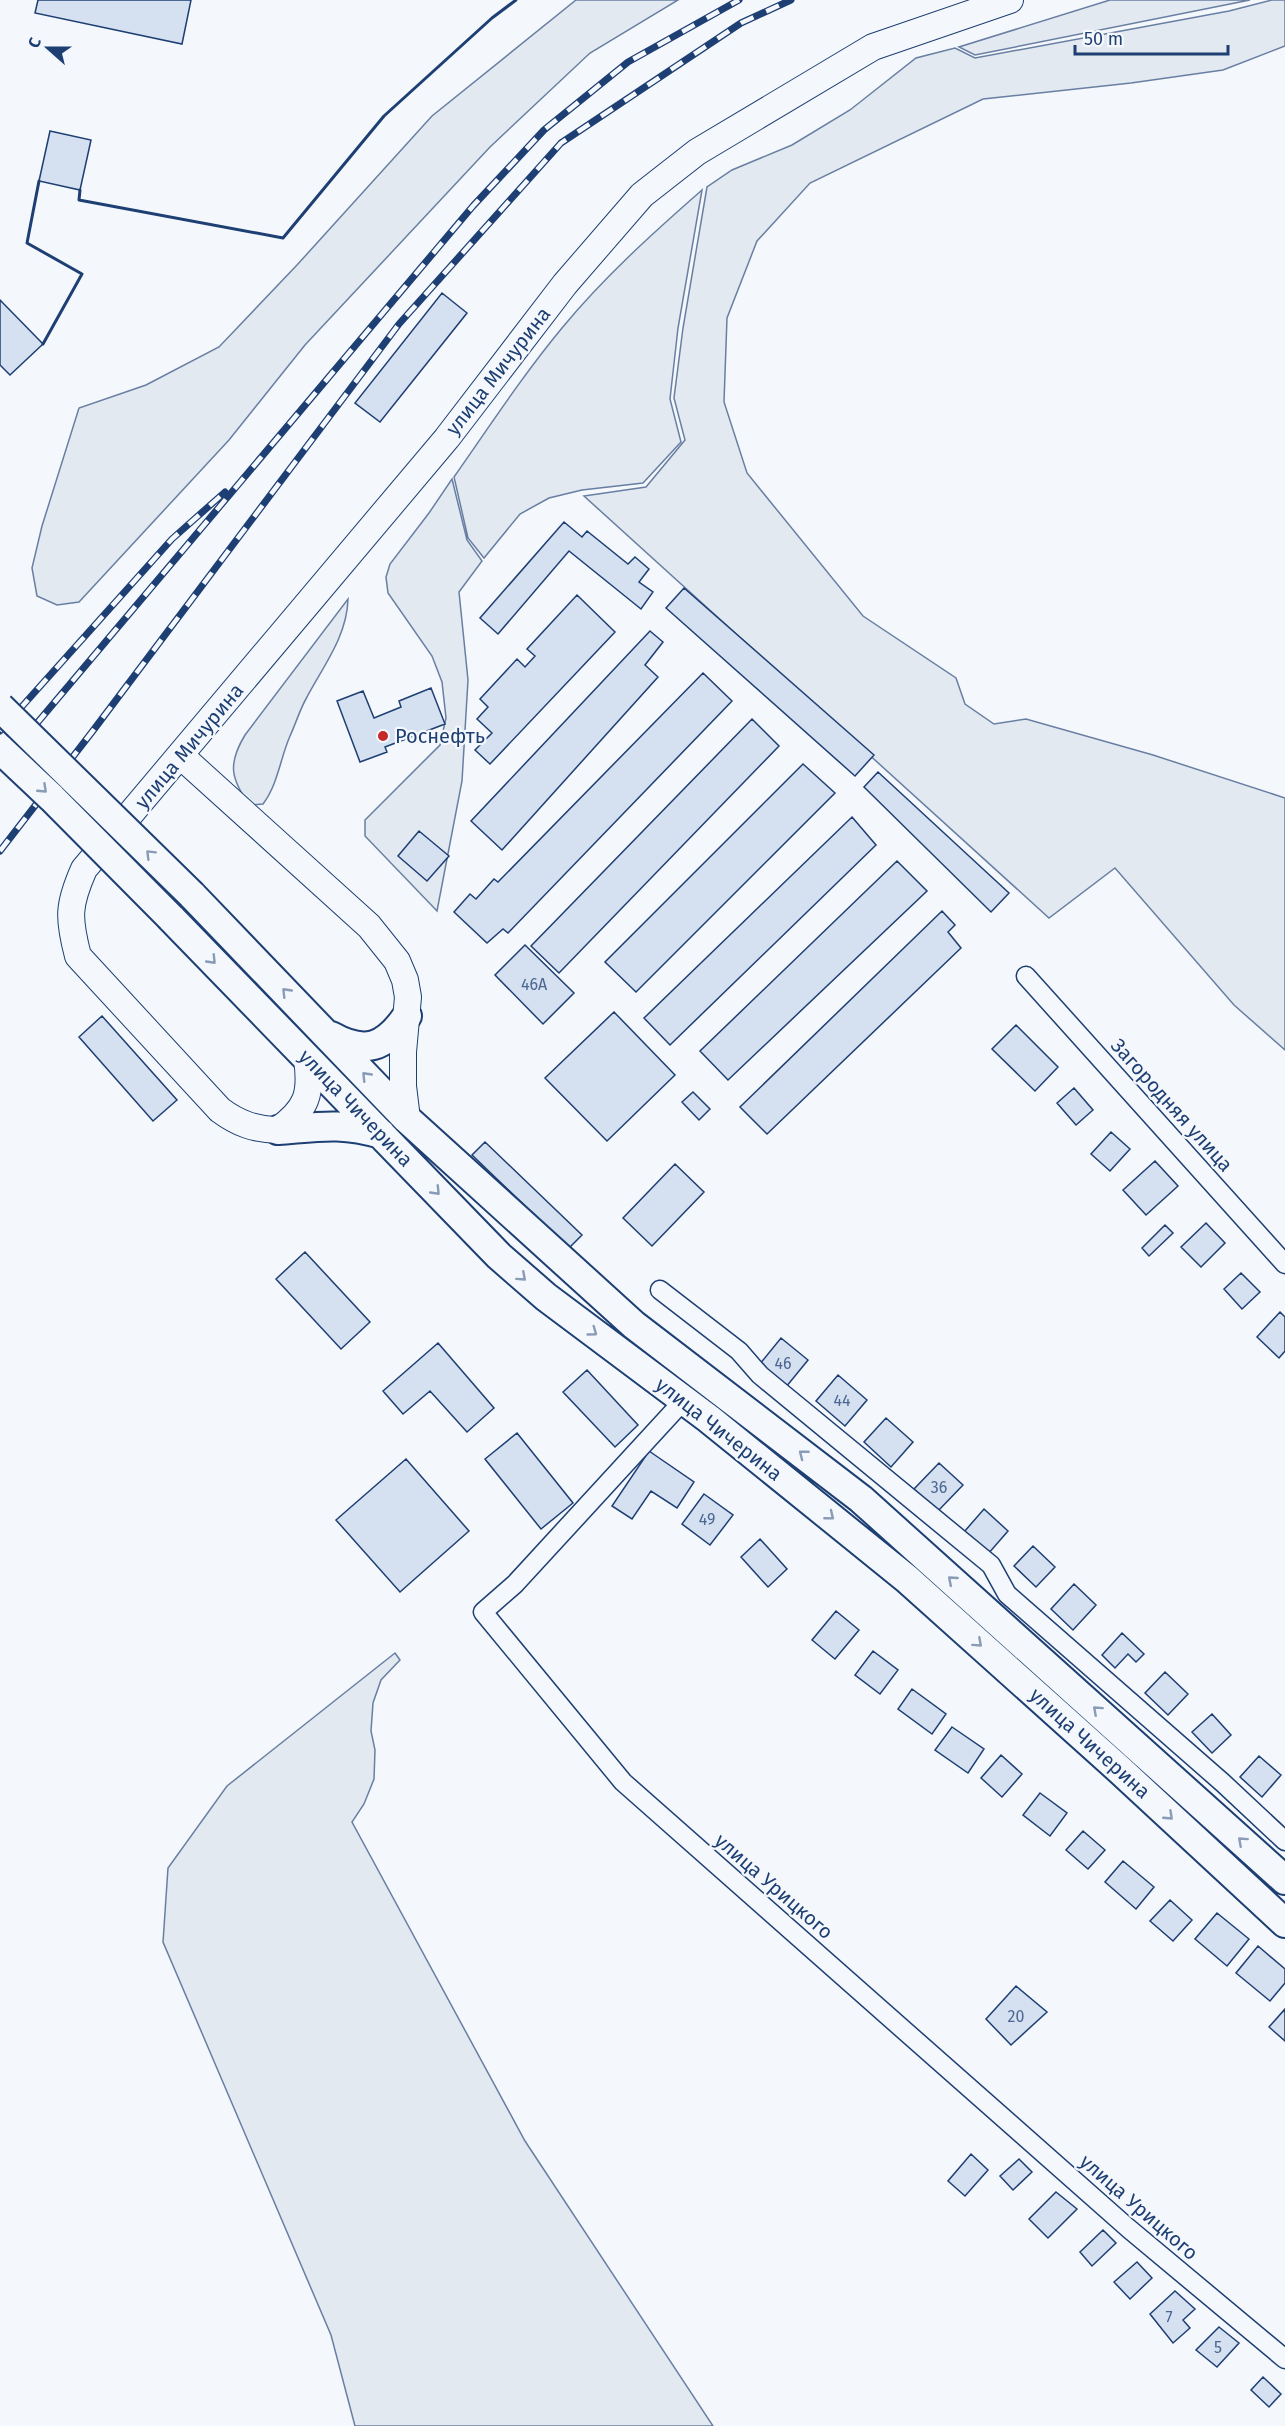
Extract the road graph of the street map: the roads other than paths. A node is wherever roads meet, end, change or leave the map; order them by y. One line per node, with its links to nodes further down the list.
1 (1010, 0): 4 (main road, улица Мичурина)
2 (0, 707): 7 (main road, улица Чичерина, one-way to 2, bridge)
3 (0, 749): 8 (main road, улица Чичерина, one-way to 8, bridge)
4 (181, 756): 6 (main road); 10 (main road, улица Мичурина)
5 (1026, 976): 12 (street, Загородняя улица)
6 (407, 1016): 7 (main road); 9 (main road)
7 (327, 1034): 9 (main road, улица Чичерина, one-way to 7)
8 (307, 1059): 10 (main road); 11 (main road, улица Чичерина)
9 (407, 1119): 16 (main road, улица Чичерина, one-way to 9)
10 (278, 1131): 11 (main road)
11 (381, 1134): 14 (main road, улица Чичерина, one-way to 14)
12 (1285, 1264)
13 (660, 1290): 15 (street)
14 (684, 1400): 17 (main road, улица Чичерина, one-way to 17); 18 (street, улица Урицкого)
15 (1285, 1841)
16 (1285, 1880)
17 (1285, 1923)
18 (1285, 2359)

